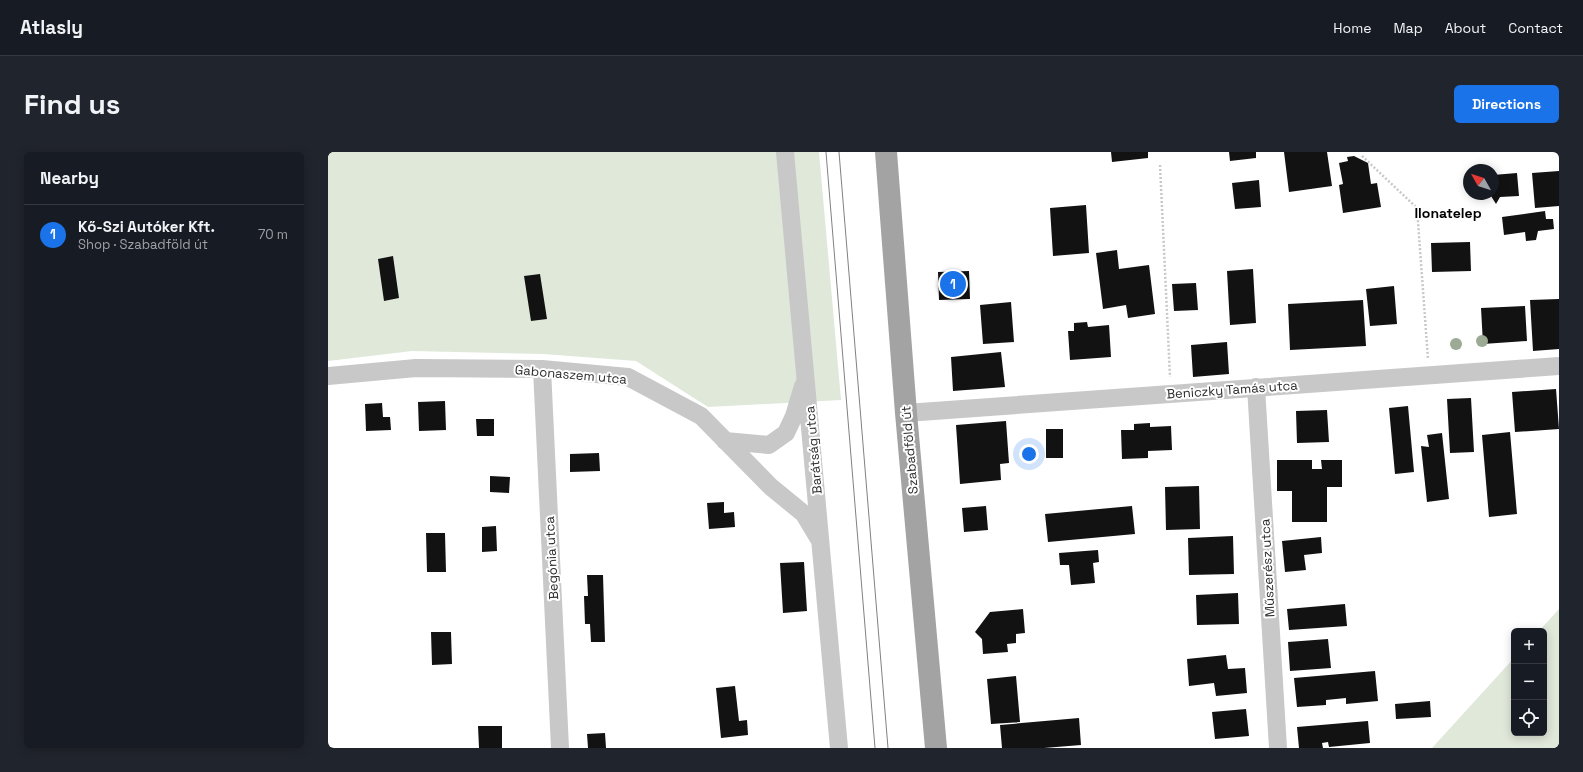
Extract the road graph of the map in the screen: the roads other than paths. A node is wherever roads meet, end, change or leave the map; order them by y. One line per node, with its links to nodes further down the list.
1 (785, 152): 6 (street, Barátság utca)
2 (886, 152): 8 (main road, Szabadföld út)
3 (1559, 366): 7 (street, Beniczky Tamás utca)
4 (542, 369): 5 (street, Gabonaszem utca); 9 (street, Gabonaszem utca); 11 (street, Begónia utca)
5 (328, 376)
6 (806, 377): 9 (street); 10 (street, Barátság utca)
7 (1256, 387): 8 (street, Beniczky Tamás utca); 14 (street, Műszerész utca)
8 (906, 413): 13 (main road, Szabadföld út)
9 (725, 441): 10 (street, Gabonaszem utca)
10 (821, 542): 12 (street, Barátság utca)
11 (560, 748)
12 (840, 748)
13 (936, 748)
14 (1278, 748)

